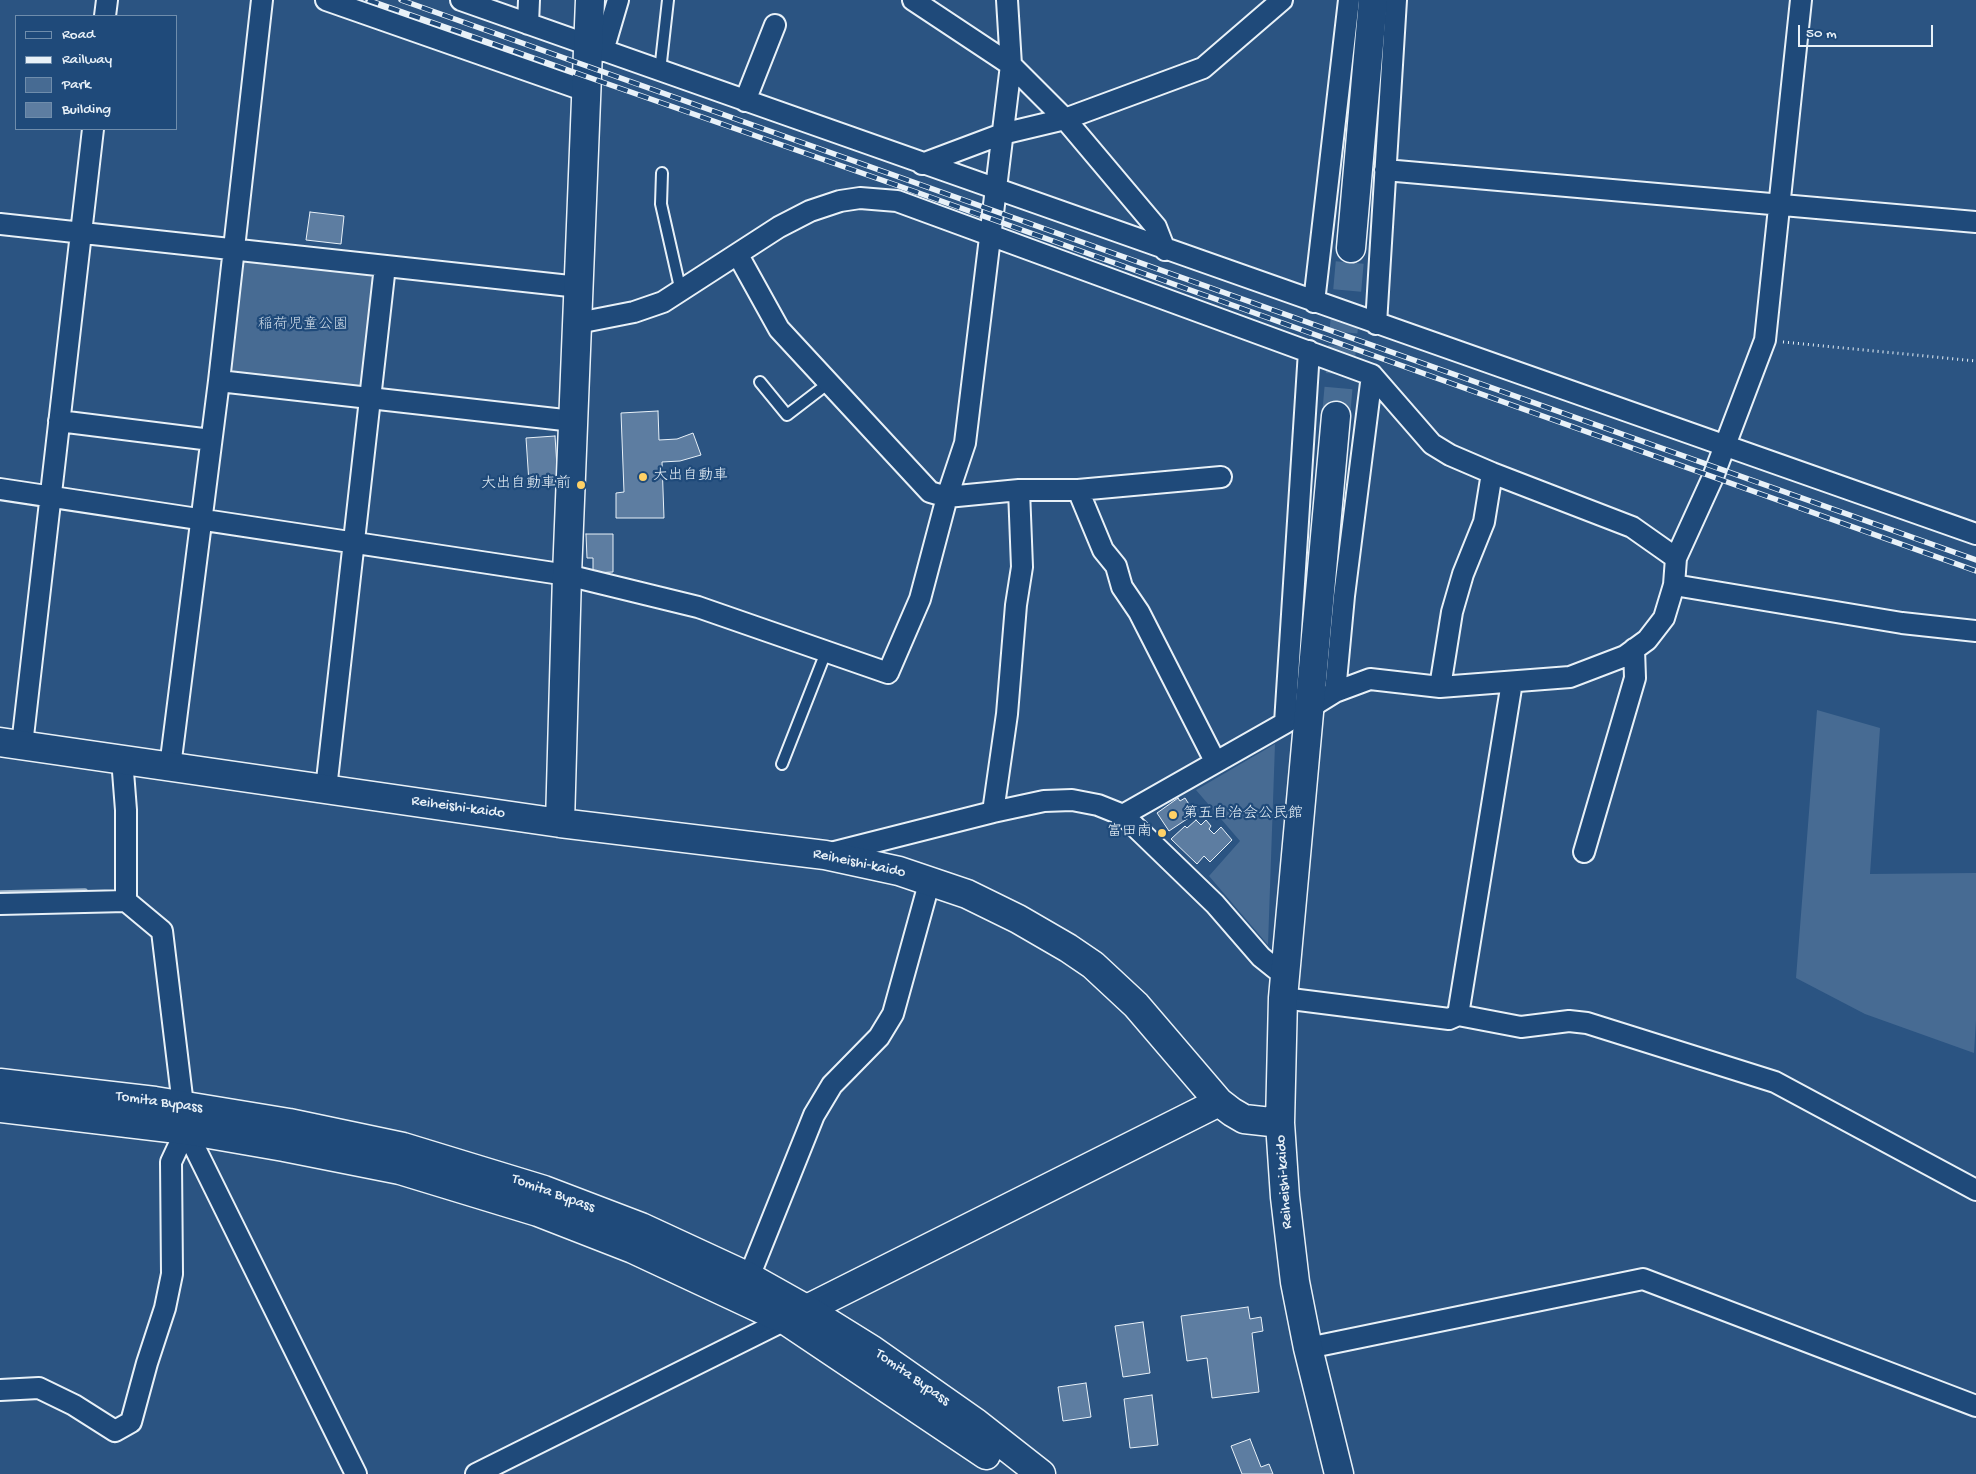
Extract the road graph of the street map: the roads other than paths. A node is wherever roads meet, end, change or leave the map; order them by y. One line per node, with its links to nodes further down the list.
1 (107, 0): 16 (street)
2 (262, 0): 37 (street)
3 (326, 0): 22 (street)
4 (529, 0): 17 (street)
5 (590, 0): 19 (street)
6 (618, 0): 19 (street)
7 (668, 0): 21 (lane)
8 (913, 0): 20 (street)
9 (1007, 0): 20 (street)
10 (1282, 0): 24 (street)
11 (1349, 0): 43 (street)
12 (1373, 0): 36 (street)
13 (1396, 0): 28 (street)
14 (1801, 0): 31 (street)
15 (472, 2): 17 (street)
16 (105, 15)
17 (528, 24): 19 (street)
18 (775, 25): 23 (street)
19 (596, 48): 21 (street); 22 (street)
20 (1011, 65): 24 (street); 26 (street)
21 (660, 71): 23 (street)
22 (586, 91): 41 (street)
23 (745, 101): 27 (street)
24 (1065, 119): 26 (street); 38 (street)
25 (93, 130): 34 (street)
26 (1002, 134): 27 (street); 30 (street)
27 (922, 164): 30 (street)
28 (1385, 170): 31 (street); 45 (street)
29 (662, 173): 42 (lane)
30 (995, 190): 35 (street); 38 (street)
31 (1781, 205): 32 (street); 56 (street)
32 (1976, 222)
33 (0, 224): 34 (street)
34 (81, 233): 37 (street); 54 (street)
35 (990, 234): 39 (street); 46 (street); 63 (street)
36 (1351, 248)
37 (232, 250): 40 (street); 48 (street)
38 (1165, 250): 43 (street)
39 (738, 255): 42 (street); 50 (street)
40 (385, 266): 41 (street); 51 (street)
41 (579, 287): 44 (street)
42 (681, 292): 44 (street)
43 (1314, 302): 45 (street)
44 (578, 323): 53 (street)
45 (1376, 324): 56 (street)
46 (1309, 351): 47 (street); 77 (street)
47 (1372, 375): 57 (street); 75 (street)
48 (219, 381): 51 (street); 55 (street)
49 (760, 382): 50 (lane)
50 (830, 382): 63 (street)
51 (369, 399): 53 (street); 66 (street)
52 (1336, 416): 76 (street)
53 (573, 420): 68 (street)
54 (60, 422): 55 (street); 62 (street)
55 (211, 440): 64 (street)
56 (1724, 447): 65 (street); 67 (street)
57 (1492, 474): 67 (street); 74 (street)
58 (1221, 478): 61 (street)
59 (0, 489): 62 (street)
60 (1019, 490): 61 (street); 63 (street); 84 (street)
61 (1078, 490): 80 (street)
62 (51, 497): 64 (street); 78 (street)
63 (947, 497): 72 (street)
64 (201, 520): 66 (street); 82 (street)
65 (1976, 534)
66 (353, 543): 68 (street); 83 (street)
67 (1676, 558): 69 (street)
68 (567, 575): 72 (street); 86 (street)
69 (1674, 585): 70 (street); 71 (street)
70 (1976, 632)
71 (1634, 649): 73 (street); 87 (street)
72 (826, 652): 81 (lane)
73 (1512, 682): 74 (street); 93 (street)
74 (1440, 687): 75 (street)
75 (1335, 692): 76 (street)
76 (1311, 707): 77 (street); 92 (street)
77 (1285, 723): 80 (street)
78 (11, 744): 79 (street, Reiheishi-kaido)
79 (122, 759): 82 (street, Reiheishi-kaido); 90 (street)
80 (1215, 762): 85 (street)
81 (782, 764)
82 (170, 767): 83 (street, Reiheishi-kaido)
83 (326, 789): 86 (street, Reiheishi-kaido)
84 (993, 812): 85 (street); 88 (street)
85 (1123, 815): 92 (street)
86 (560, 823): 88 (street, Reiheishi-kaido)
87 (1584, 852)
88 (825, 855): 89 (street, Reiheishi-kaido)
89 (930, 880): 95 (street, Reiheishi-kaido); 100 (street)
90 (126, 900): 91 (street); 97 (street)
91 (0, 904)
92 (1284, 985): 93 (street); 98 (street)
93 (1458, 1015): 99 (street)
94 (0, 1083): 97 (street, Tomita Bypass)
95 (1219, 1102): 98 (street, Reiheishi-kaido); 101 (street)
96 (0, 1108): 97 (street, Tomita Bypass)
97 (184, 1118): 100 (street, Tomita Bypass); 101 (street, Tomita Bypass); 103 (street); 105 (street)
98 (1280, 1123): 102 (street, Reiheishi-kaido)
99 (1976, 1190)
100 (748, 1277): 101 (street, Tomita Bypass)
101 (796, 1315): 106 (street); 107 (street, Tomita Bypass); 108 (street, Tomita Bypass)
102 (1308, 1348): 104 (street); 109 (street, Reiheishi-kaido)
103 (0, 1390)
104 (1976, 1406)
105 (356, 1474)
106 (476, 1474)
107 (1011, 1474)
108 (1041, 1474)
109 (1339, 1474)

